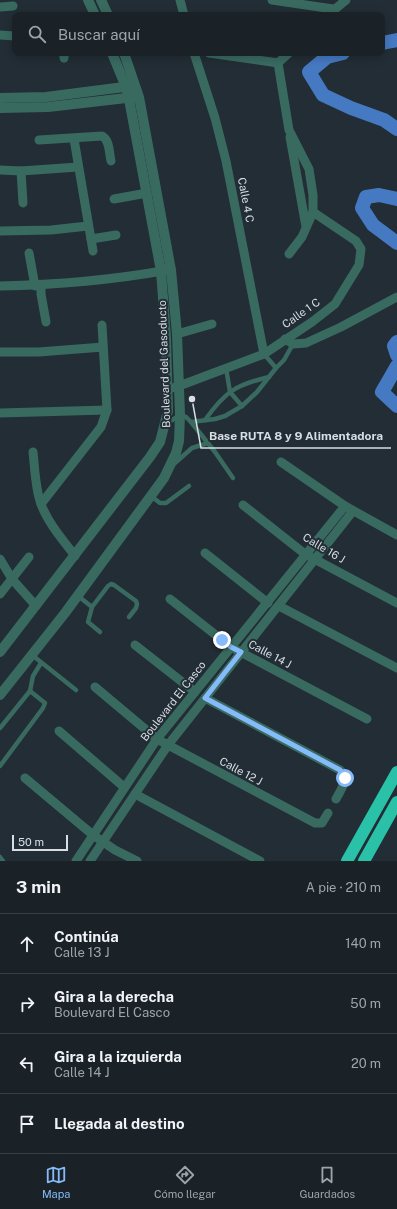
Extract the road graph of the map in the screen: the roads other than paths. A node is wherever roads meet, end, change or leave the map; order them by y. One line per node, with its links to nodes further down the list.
1 (88, 0): 8 (street)
2 (101, 0): 9 (street)
3 (180, 0): 10 (street)
4 (272, 0): 11 (street)
5 (346, 0): 11 (street)
6 (13, 6): 7 (street)
7 (0, 7)
8 (94, 12)
9 (107, 12)
10 (183, 12)
11 (330, 12)
12 (0, 35): 13 (street)
13 (12, 36)
14 (114, 56): 20 (street)
15 (125, 56): 20 (street)
16 (195, 56): 54 (street, Calle 4 C)
17 (228, 56): 19 (street)
18 (286, 56): 19 (street)
19 (278, 64): 24 (street)
20 (131, 86): 21 (street); 22 (street)
21 (0, 98)
22 (134, 98): 23 (street); 31 (street, Boulevard del Gasoducto); 43 (street, Boulevard del Gasoducto)
23 (0, 108)
24 (289, 130): 34 (street); 36 (street)
25 (74, 139): 26 (street); 27 (street); 28 (street)
26 (39, 140)
27 (111, 161)
28 (78, 167): 30 (street); 35 (street)
29 (0, 170): 30 (street)
30 (22, 171): 33 (street)
31 (147, 193): 32 (street); 43 (street, Boulevard del Gasoducto)
32 (114, 199)
33 (23, 203)
34 (313, 212): 36 (street); 51 (street, Calle 1 C)
35 (88, 226): 37 (street); 39 (street)
36 (306, 228): 42 (street)
37 (0, 230)
38 (116, 235): 39 (street)
39 (91, 239): 40 (street)
40 (93, 251)
41 (29, 253): 44 (street)
42 (289, 254)
43 (166, 271): 44 (street); 50 (street, Boulevard del Gasoducto); 59 (street, Boulevard del Gasoducto)
44 (38, 285): 45 (street); 47 (street)
45 (0, 286)
46 (397, 297): 51 (street)
47 (46, 322)
48 (212, 324): 50 (street)
49 (102, 325): 52 (street)
50 (177, 334): 58 (street, Boulevard del Gasoducto)
51 (289, 341): 54 (street, Calle 1 C); 56 (lane)
52 (103, 347): 53 (street); 62 (street)
53 (0, 352)
54 (264, 354): 55 (street, Calle 1 C); 56 (lane)
55 (226, 368): 58 (street, Calle 1 C); 60 (lane)
56 (276, 368): 57 (lane)
57 (269, 376): 60 (lane); 61 (lane)
58 (179, 386): 59 (street, Calle 1 C); 64 (street, Boulevard del Gasoducto)
59 (168, 389): 67 (street, Boulevard del Gasoducto)
60 (230, 392): 61 (lane); 65 (lane)
61 (242, 406): 65 (lane)
62 (107, 410): 63 (street); 75 (street)
63 (0, 413)
64 (180, 415): 66 (lane); 67 (lane); 71 (street, Boulevard del Gasoducto)
65 (205, 420): 66 (lane)
66 (191, 422): 68 (lane)
67 (166, 424): 82 (street, Boulevard del Gasoducto)
68 (208, 443): 71 (lane); 72 (lane)
69 (33, 452): 75 (street)
70 (281, 462): 77 (street)
71 (170, 467): 74 (street, Boulevard del Gasoducto)
72 (233, 478)
73 (188, 486): 74 (lane)
74 (151, 496): 88 (street, Boulevard del Gasoducto)
75 (41, 504): 82 (street)
76 (243, 505): 81 (street, Calle 16 J)
77 (344, 506): 78 (street); 81 (street, Boulevard El Casco)
78 (353, 511): 79 (street); 85 (street, Boulevard El Casco)
79 (397, 535)
80 (205, 554): 90 (street)
81 (306, 554): 85 (street, Calle 16 J); 90 (street, Boulevard El Casco)
82 (75, 556): 92 (street, Boulevard del Gasoducto)
83 (29, 557): 86 (street)
84 (0, 559): 86 (street)
85 (315, 559): 91 (street, Calle 16 J); 93 (street, Boulevard El Casco)
86 (12, 579): 87 (street); 92 (street)
87 (0, 594)
88 (78, 596): 94 (lane); 101 (street, Boulevard del Gasoducto)
89 (170, 599): 98 (street, Calle 14 J)
90 (268, 603): 98 (street, Boulevard El Casco)
91 (397, 603)
92 (36, 606): 99 (street, Boulevard del Gasoducto)
93 (279, 606): 100 (street, Boulevard El Casco); 103 (street)
94 (92, 607): 95 (lane); 96 (lane)
95 (129, 617)
96 (100, 632)
97 (135, 645): 107 (street)
98 (231, 647): 100 (street, Calle 14 J); 107 (street, Boulevard El Casco)
99 (0, 652)
100 (241, 652): 109 (street, Boulevard El Casco); 110 (street, Calle 14 J)
101 (32, 655): 102 (lane); 108 (street, Boulevard del Gasoducto)
102 (42, 663): 105 (lane); 106 (lane)
103 (397, 668)
104 (95, 687): 113 (street, Calle 12 J)
105 (76, 690)
106 (30, 691): 111 (lane); 115 (lane)
107 (195, 692): 113 (street, Boulevard El Casco)
108 (0, 695)
109 (205, 698): 114 (street, Boulevard El Casco); 120 (street)
110 (367, 719)
111 (0, 728)
112 (59, 731): 118 (street)
113 (154, 736): 114 (street, Calle 12 J); 118 (street, Boulevard El Casco)
114 (168, 745): 119 (street, Boulevard El Casco); 122 (street, Calle 12 J)
115 (0, 766)
116 (397, 772): 131 (highway)
117 (25, 778): 123 (street)
118 (124, 787): 123 (street, Boulevard El Casco)
119 (136, 794): 124 (street, Boulevard El Casco); 130 (street)
120 (336, 799)
121 (397, 802): 132 (highway)
122 (328, 813)
123 (93, 835): 124 (street); 127 (street, Boulevard El Casco)
124 (103, 842): 128 (street, Boulevard El Casco); 129 (street)
125 (0, 857): 126 (lane)
126 (2, 861)
127 (76, 861)
128 (90, 861)
129 (137, 861)
130 (260, 861)
131 (347, 861)
132 (364, 861)

